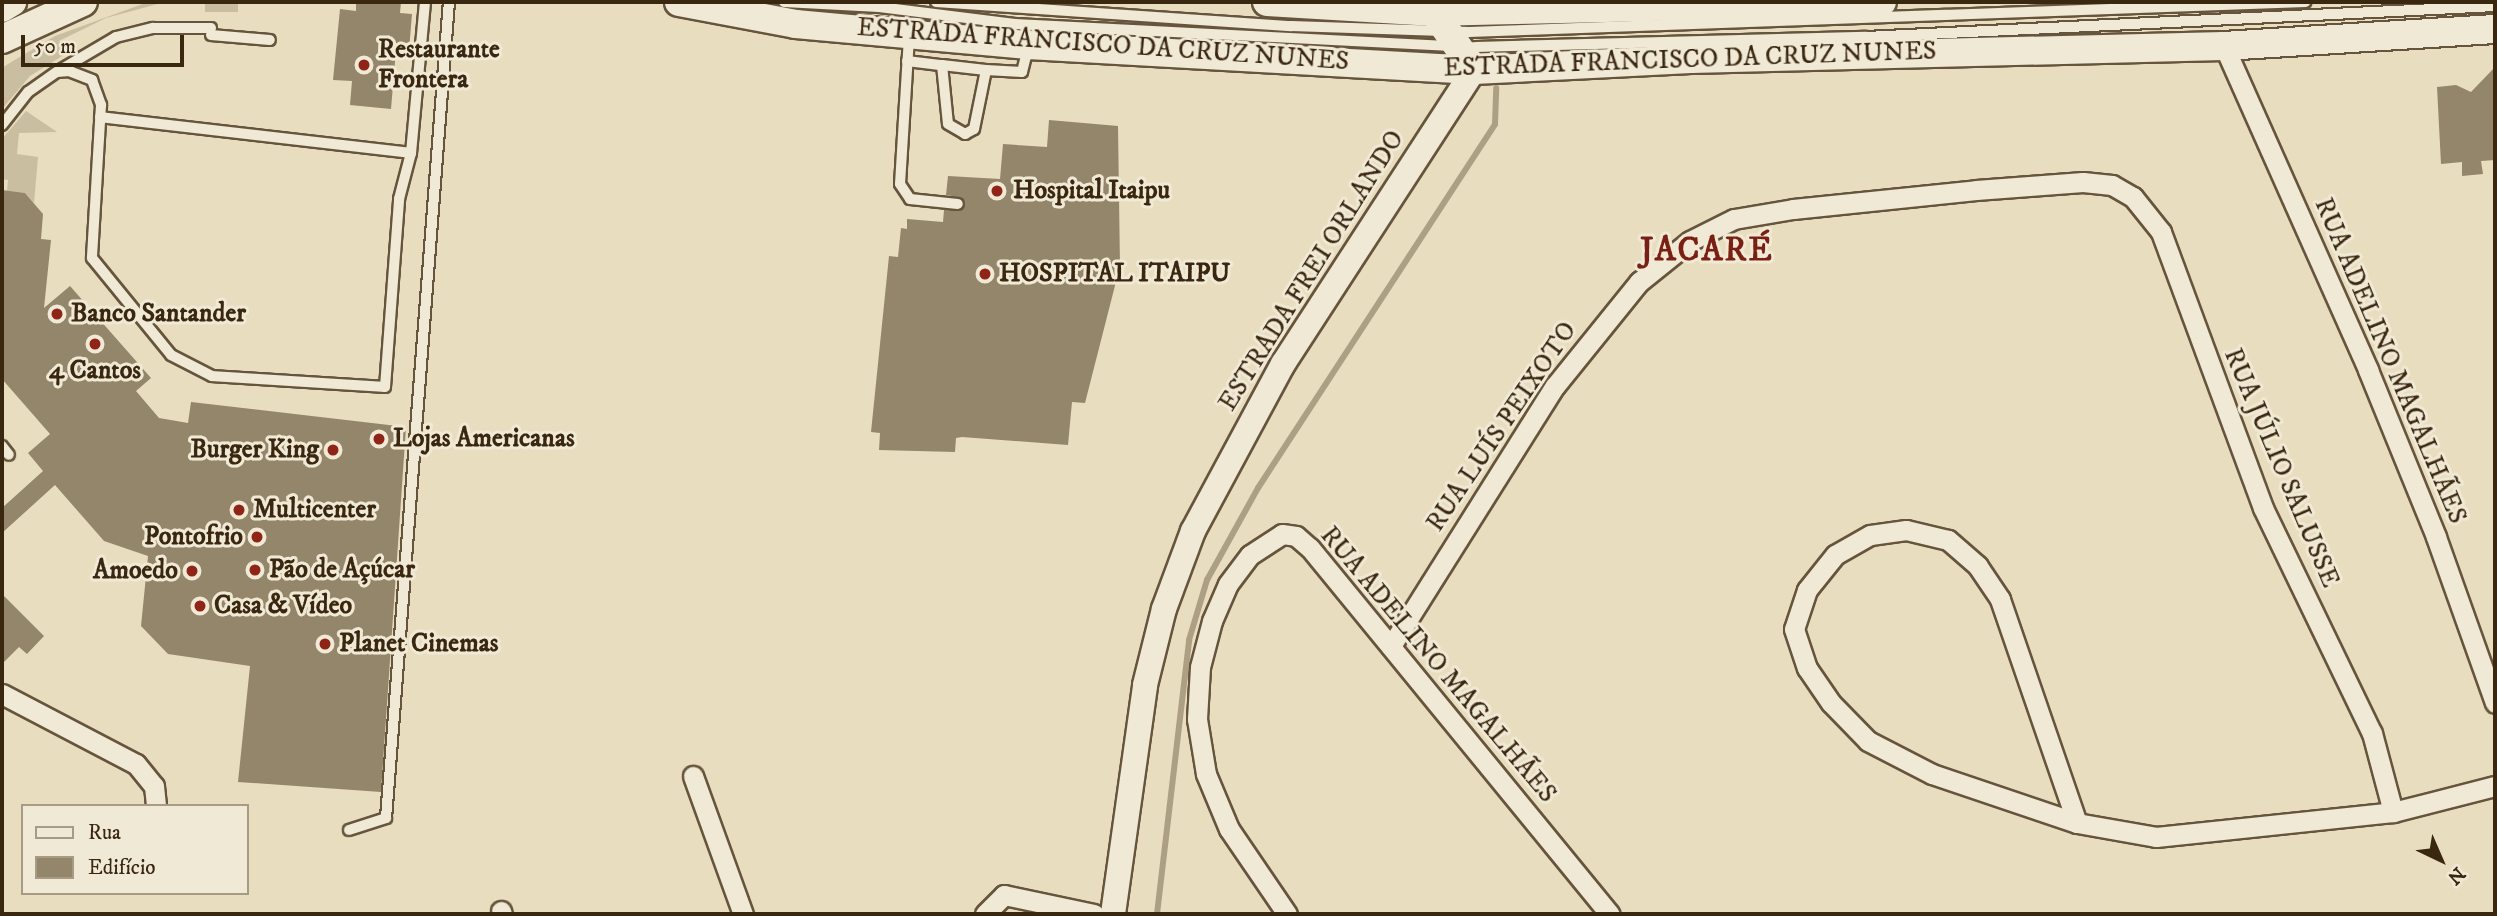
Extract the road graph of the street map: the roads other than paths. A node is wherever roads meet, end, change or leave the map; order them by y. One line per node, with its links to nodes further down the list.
1 (12, 2): 13 (main road)
2 (83, 2): 17 (main road)
3 (425, 2): 28 (lane)
4 (449, 2): 41 (lane)
5 (678, 2): 16 (main road, ESTRADA FRANCISCO DA CRUZ NUNES)
6 (784, 2): 14 (lane)
7 (936, 2): 14 (lane)
8 (1268, 2): 14 (main road, ESTRADA FRANCISCO DA CRUZ NUNES)
9 (1882, 2): 12 (main road, ESTRADA FRANCISCO DA CRUZ NUNES)
10 (2305, 2): 14 (lane)
11 (2495, 6): 14 (lane)
12 (1502, 7): 14 (main road, ESTRADA FRANCISCO DA CRUZ NUNES)
13 (2, 8)
14 (1441, 23): 24 (main road)
15 (2495, 29): 20 (main road, ESTRADA FRANCISCO DA CRUZ NUNES)
16 (909, 33): 19 (main road, ESTRADA FRANCISCO DA CRUZ NUNES); 21 (lane)
17 (2, 39)
18 (270, 40): 25 (lane)
19 (1028, 45): 23 (lane); 24 (main road, ESTRADA FRANCISCO DA CRUZ NUNES)
20 (2224, 46): 24 (main road, ESTRADA FRANCISCO DA CRUZ NUNES); 35 (street, RUA ADELINO MAGALHÃES)
21 (907, 61): 22 (lane); 30 (lane)
22 (942, 65): 23 (lane); 23 (lane)
23 (986, 70)
24 (1474, 70): 45 (street, ESTRADA FREI ORLANDO)
25 (57, 72): 26 (lane); 27 (lane)
26 (100, 117): 28 (lane); 28 (lane)
27 (2, 125)
28 (411, 153)
29 (2083, 182): 33 (street, RUA LUÍS PEIXOTO); 39 (street, RUA JÚLIO SALUSSE)
30 (958, 204)
31 (2, 446): 32 (lane)
32 (9, 455)
33 (1391, 646): 46 (street, RUA ADELINO MAGALHÃES); 47 (street, RUA ADELINO MAGALHÃES)
34 (2, 694): 38 (street)
35 (2495, 703)
36 (692, 776): 42 (street)
37 (2495, 786): 39 (street)
38 (156, 804)
39 (2393, 812): 40 (street)
40 (2077, 823): 40 (street)
41 (349, 830)
42 (743, 914)
43 (985, 914): 44 (street)
44 (1094, 914)
45 (1113, 914)
46 (1287, 914)
47 (1610, 914)

